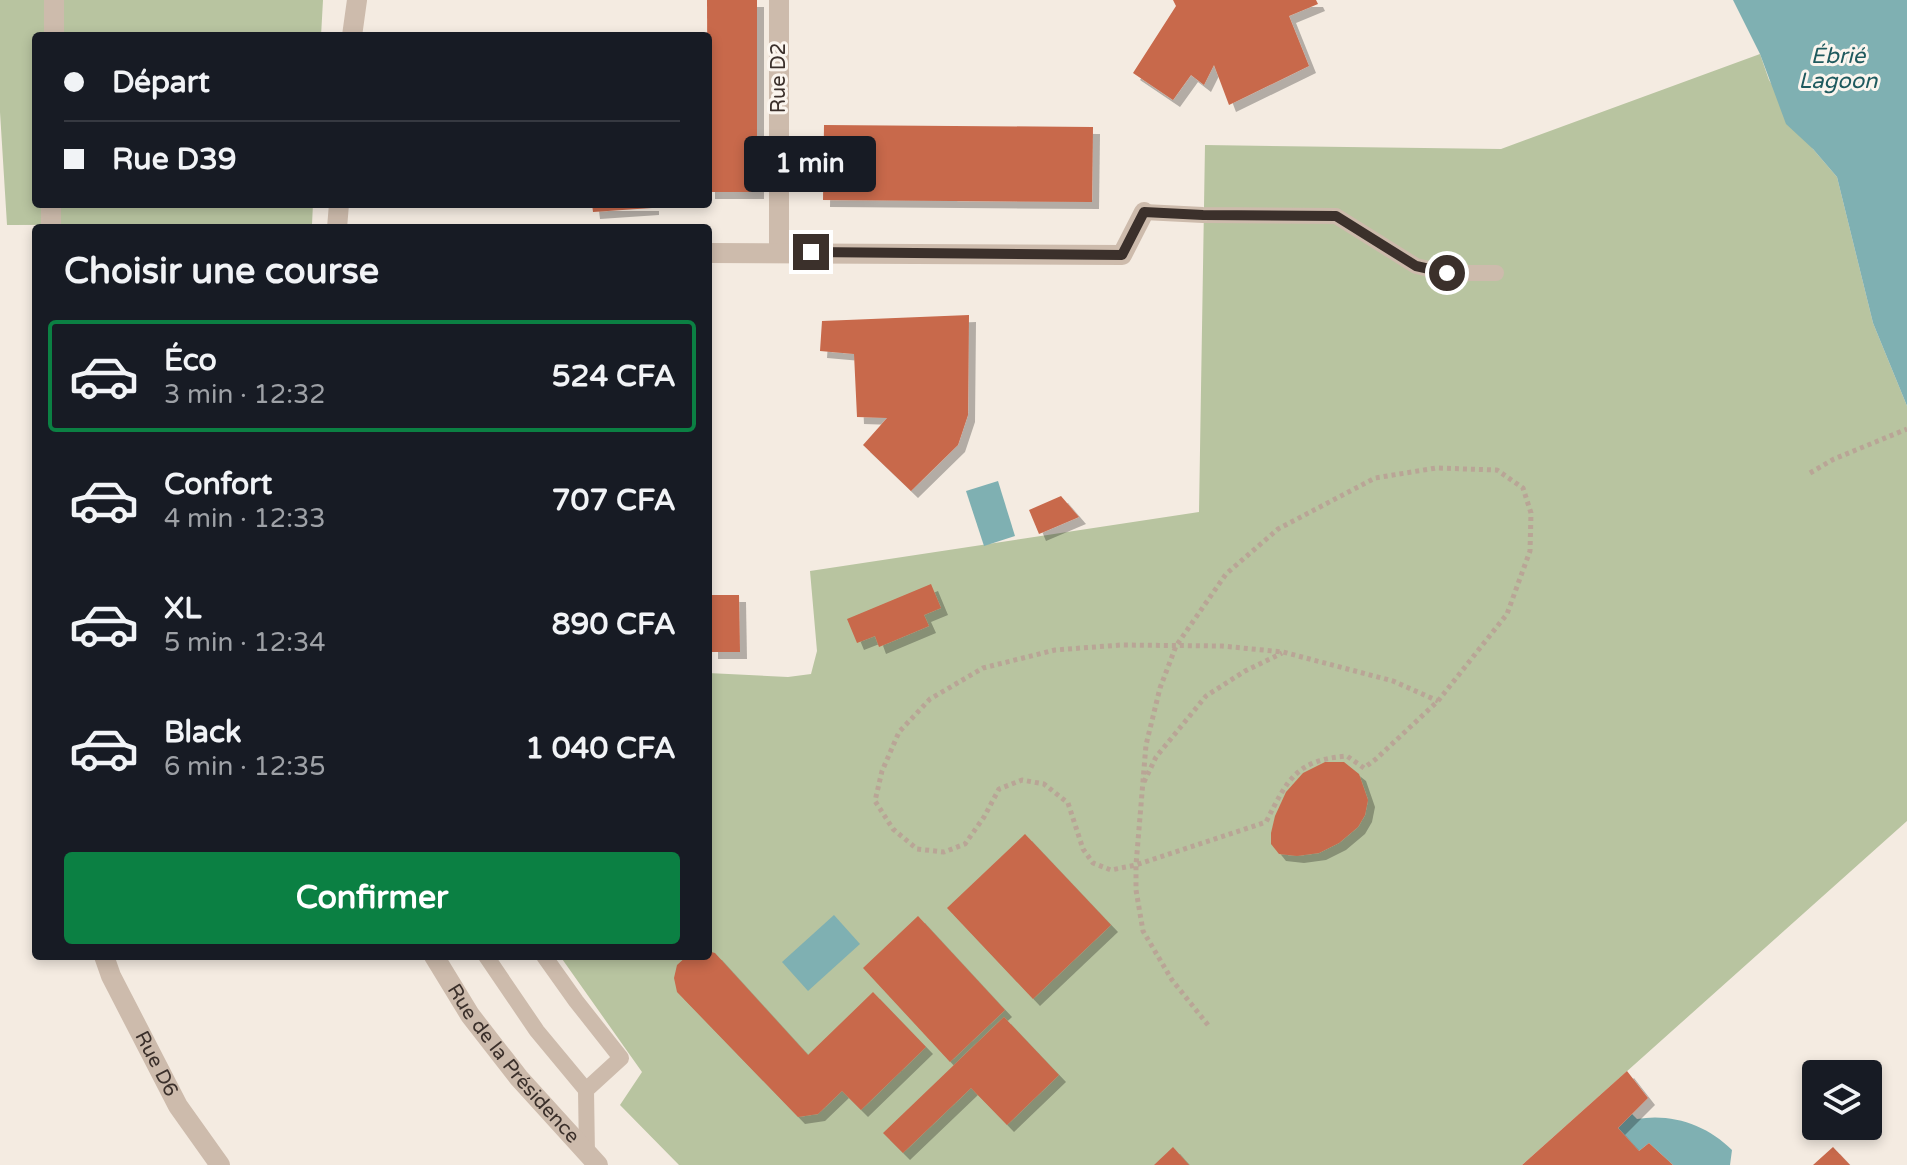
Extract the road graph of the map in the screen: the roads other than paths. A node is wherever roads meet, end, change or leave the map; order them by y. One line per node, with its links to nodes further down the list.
1 (54, 0): 4 (street)
2 (357, 0): 5 (street)
3 (779, 0): 7 (street, Rue D2)
4 (54, 32)
5 (353, 32)
6 (1144, 212): 7 (street); 9 (lane)
7 (779, 252): 8 (street)
8 (712, 253)
9 (1496, 273)
10 (105, 960): 16 (street, Rue D6)
11 (436, 960): 15 (street, Rue de la Présidence)
12 (489, 960): 14 (lane)
13 (547, 960): 14 (lane)
14 (586, 1090): 15 (lane)
15 (592, 1160)
16 (220, 1165)

